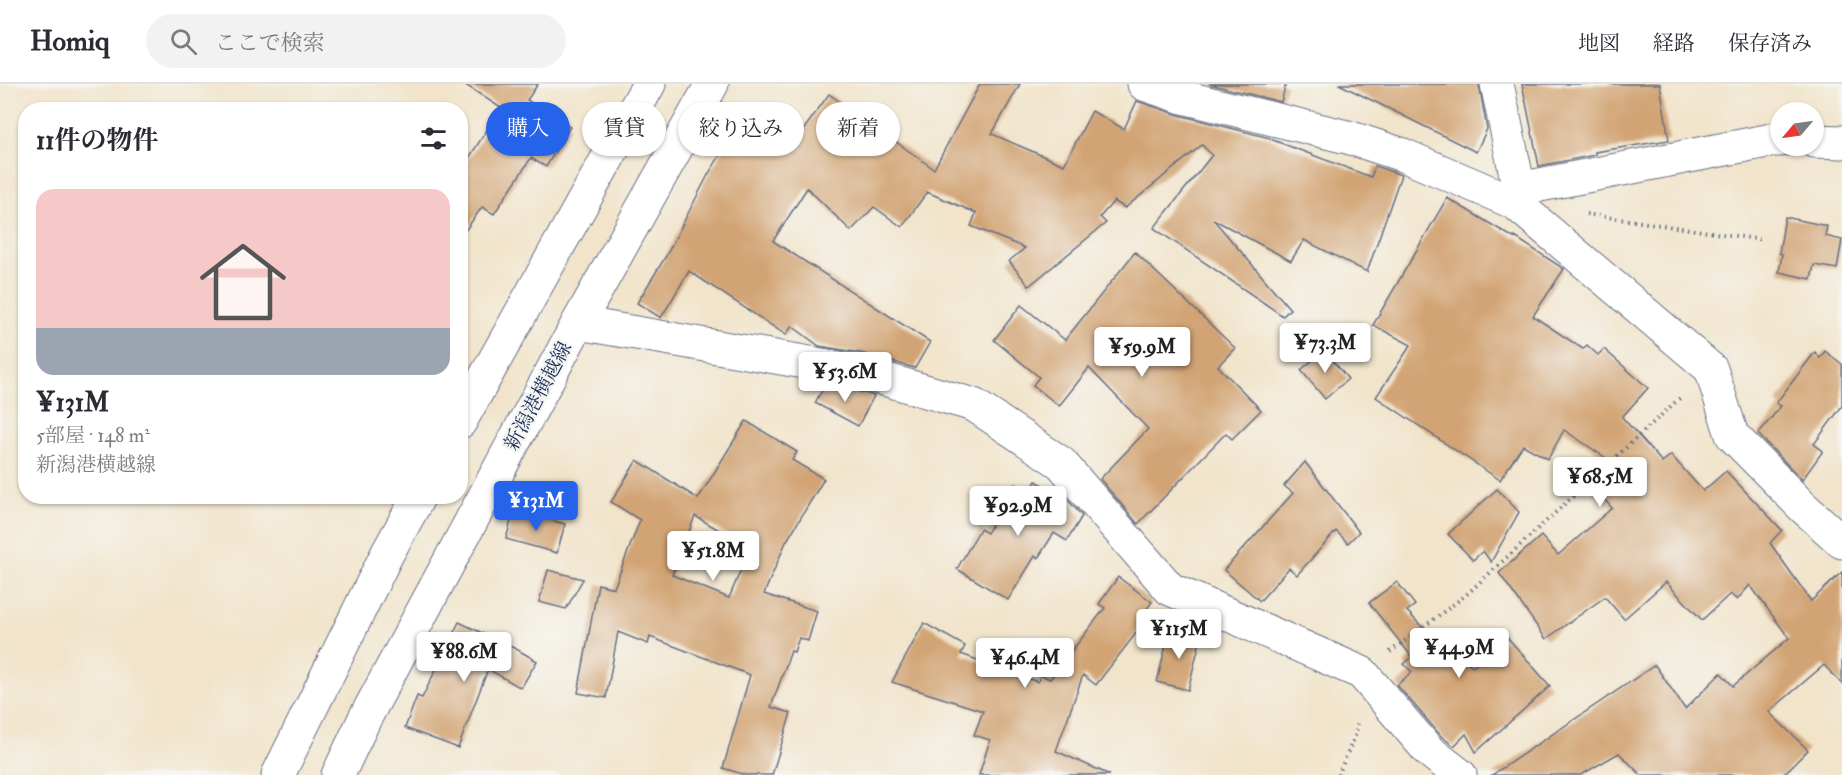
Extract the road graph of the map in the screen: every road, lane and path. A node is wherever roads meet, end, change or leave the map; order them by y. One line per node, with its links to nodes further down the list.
1 (649, 84): 13 (street)
2 (712, 84): 11 (street, 新潟港横越線)
3 (1144, 84): 8 (street)
4 (1497, 84): 8 (street)
5 (1770, 140): 8 (street)
6 (1824, 141): 7 (street)
7 (1842, 142)
8 (1517, 196): 12 (street)
9 (1586, 214): 10 (path)
10 (1763, 240)
11 (578, 323): 16 (street); 18 (street, 新潟港横越線)
12 (1711, 369): 15 (street); 16 (path)
13 (468, 408)
14 (415, 504): 17 (street)
15 (1842, 542)
16 (1362, 674): 19 (path); 20 (street)
17 (278, 775)
18 (338, 775)
19 (1338, 775)
20 (1460, 775)

